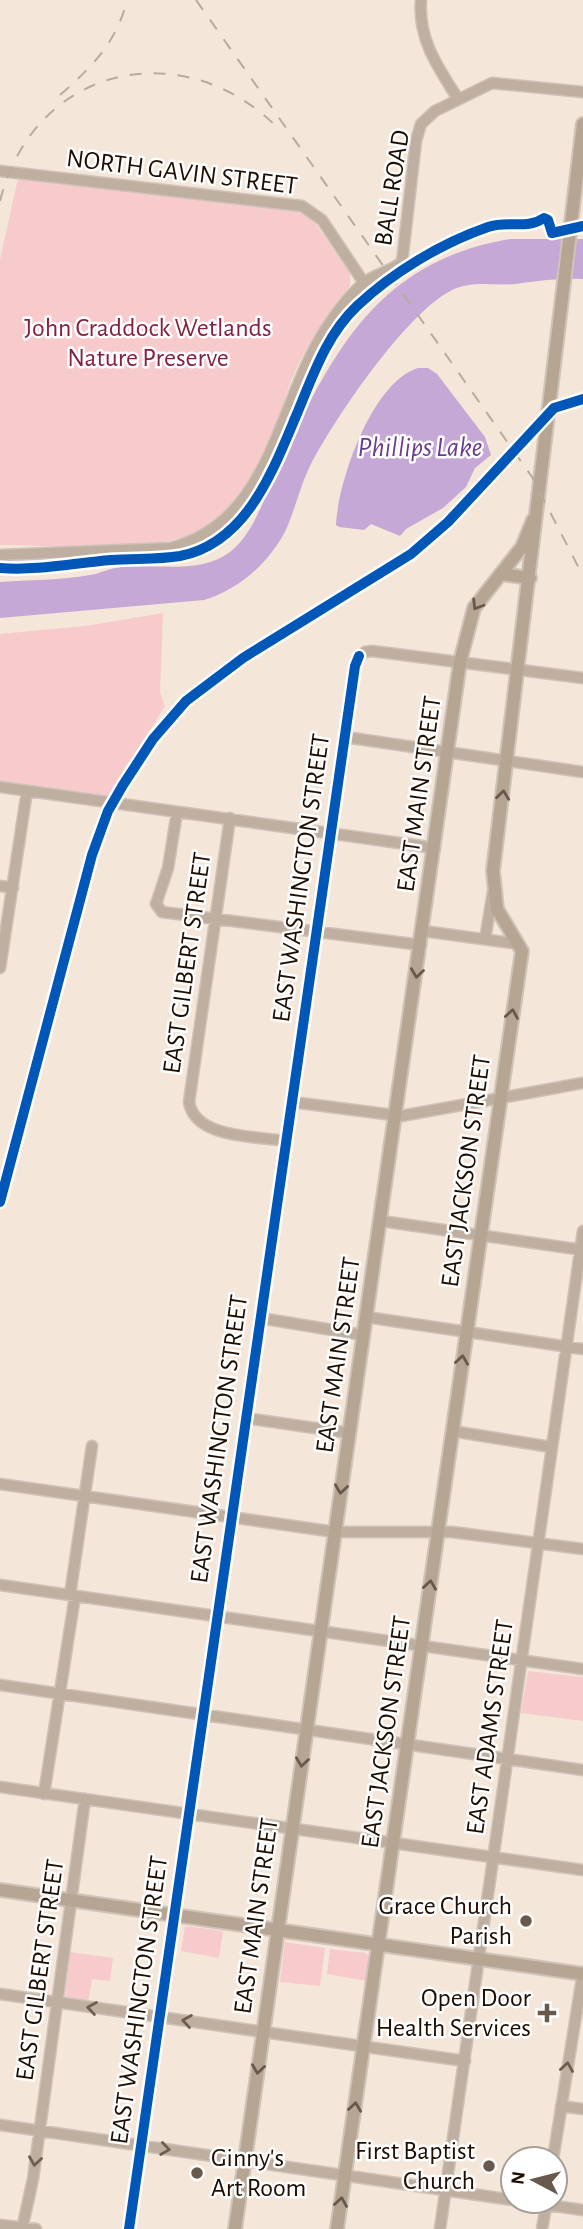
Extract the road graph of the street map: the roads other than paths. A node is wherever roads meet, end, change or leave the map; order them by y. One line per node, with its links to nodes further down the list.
1 (421, 0): 3 (street)
2 (583, 92): 3 (street, BALL ROAD)
3 (458, 99): 6 (street, BALL ROAD)
4 (583, 124): 7 (main road)
5 (0, 171): 6 (street, NORTH GAVIN STREET)
6 (364, 283): 8 (street)
7 (538, 506): 9 (main road, EAST MAIN STREET); 10 (main road)
8 (0, 555)
9 (501, 574): 10 (main road); 11 (main road, EAST MAIN STREET, one-way to 11)
10 (530, 578): 12 (main road)
11 (460, 662): 12 (street); 14 (street, EAST WASHINGTON STREET); 15 (main road, EAST MAIN STREET)
12 (518, 669): 13 (street); 16 (main road)
13 (583, 678)
14 (345, 737): 15 (street); 22 (street, EAST WASHINGTON STREET)
15 (449, 752): 16 (street); 23 (main road, EAST MAIN STREET)
16 (507, 760): 17 (street); 24 (main road, one-way to 16)
17 (583, 772)
18 (0, 787): 19 (street)
19 (27, 790): 20 (street); 26 (street)
20 (177, 812): 21 (street); 27 (street)
21 (230, 818): 22 (street); 27 (street, EAST GILBERT STREET)
22 (331, 833): 23 (street); 28 (street, EAST WASHINGTON STREET)
23 (435, 848): 29 (main road, EAST MAIN STREET)
24 (494, 885): 30 (street); 31 (main road)
25 (0, 886): 26 (street)
26 (13, 888): 33 (street)
27 (216, 918): 28 (street); 38 (street, EAST GILBERT STREET)
28 (317, 931): 32 (street); 36 (street, EAST WASHINGTON STREET)
29 (423, 931): 30 (street); 32 (main road, EAST MAIN STREET)
30 (485, 939): 31 (street)
31 (519, 944): 35 (main road, EAST JACKSON STREET, one-way to 31)
32 (421, 946): 37 (main road, EAST MAIN STREET, one-way to 37)
33 (0, 968)
34 (583, 1083): 35 (street)
35 (499, 1099): 37 (street); 41 (main road, EAST JACKSON STREET)
36 (292, 1102): 37 (street); 38 (street, EAST WASHINGTON STREET)
37 (396, 1116): 39 (main road, EAST MAIN STREET)
38 (286, 1141): 44 (street, EAST WASHINGTON STREET)
39 (381, 1221): 41 (street); 43 (main road, EAST MAIN STREET)
40 (583, 1231): 42 (street, EAST ADAMS STREET)
41 (480, 1234): 42 (street); 45 (main road, EAST JACKSON STREET)
42 (582, 1250): 47 (street, EAST ADAMS STREET)
43 (366, 1317): 45 (street); 46 (main road, EAST MAIN STREET)
44 (260, 1318): 46 (street); 49 (street, EAST WASHINGTON STREET)
45 (466, 1332): 47 (street); 50 (main road, EAST JACKSON STREET, one-way to 45)
46 (363, 1335): 51 (main road, EAST MAIN STREET)
47 (567, 1347): 48 (street); 53 (street, EAST ADAMS STREET)
48 (583, 1349)
49 (245, 1418): 51 (street); 56 (street, EAST WASHINGTON STREET)
50 (452, 1431): 53 (street); 57 (main road, EAST JACKSON STREET)
51 (349, 1433): 58 (main road, EAST MAIN STREET, one-way to 58)
52 (92, 1446): 55 (street)
53 (551, 1447): 59 (street, EAST ADAMS STREET)
54 (0, 1484): 55 (street)
55 (83, 1496): 56 (street); 62 (street)
56 (230, 1518): 58 (street); 63 (street, EAST WASHINGTON STREET)
57 (437, 1531): 58 (street); 59 (street); 65 (main road, EAST JACKSON STREET, one-way to 57)
58 (335, 1532): 64 (main road, EAST MAIN STREET)
59 (538, 1544): 60 (street); 66 (street, EAST ADAMS STREET)
60 (583, 1549)
61 (0, 1585): 62 (street)
62 (72, 1595): 63 (street); 69 (street)
63 (216, 1617): 64 (street); 70 (street, EAST WASHINGTON STREET)
64 (321, 1631): 65 (street); 71 (main road, EAST MAIN STREET)
65 (421, 1645): 66 (street); 72 (main road, EAST JACKSON STREET)
66 (522, 1660): 67 (street); 73 (street, EAST ADAMS STREET)
67 (583, 1669)
68 (0, 1685): 69 (street)
69 (59, 1694): 70 (street); 76 (street)
70 (201, 1716): 71 (street); 78 (street, EAST WASHINGTON STREET)
71 (307, 1730): 72 (street); 79 (main road, EAST MAIN STREET, one-way to 79)
72 (406, 1744): 73 (street); 80 (main road, EAST JACKSON STREET)
73 (507, 1759): 74 (street); 81 (street, EAST ADAMS STREET)
74 (583, 1770)
75 (0, 1787): 76 (street)
76 (44, 1794): 77 (street)
77 (85, 1799): 78 (street); 84 (street, EAST GILBERT STREET)
78 (188, 1813): 79 (street); 85 (street, EAST WASHINGTON STREET)
79 (292, 1829): 80 (street); 86 (main road, EAST MAIN STREET)
80 (393, 1842): 81 (street); 87 (main road, EAST JACKSON STREET)
81 (493, 1857): 82 (street); 88 (street, EAST ADAMS STREET)
82 (583, 1870)
83 (0, 1890): 84 (main road)
84 (70, 1900): 85 (main road); 91 (street, EAST GILBERT STREET)
85 (174, 1915): 86 (main road); 92 (street, EAST WASHINGTON STREET)
86 (277, 1928): 87 (main road); 93 (main road, EAST MAIN STREET)
87 (379, 1944): 88 (main road); 94 (main road, EAST JACKSON STREET)
88 (480, 1959): 89 (main road); 95 (street, EAST ADAMS STREET)
89 (583, 1973): 96 (street, one-way to 89)
90 (0, 1994): 91 (street)
91 (58, 2002): 92 (street, one-way to 91); 99 (street, EAST GILBERT STREET)
92 (160, 2017): 93 (street, one-way to 92); 100 (street, EAST WASHINGTON STREET)
93 (263, 2032): 94 (street); 102 (main road, EAST MAIN STREET, one-way to 102)
94 (364, 2046): 95 (street); 103 (main road, EAST JACKSON STREET, one-way to 94)
95 (465, 2061): 104 (street, EAST ADAMS STREET)
96 (561, 2106): 97 (street); 101 (street)
97 (583, 2109)
98 (0, 2125): 99 (street)
99 (39, 2131): 100 (street); 107 (street, EAST GILBERT STREET, one-way to 107)
100 (141, 2145): 102 (street, one-way to 102); 109 (street, EAST WASHINGTON STREET)
101 (555, 2145)
102 (245, 2160): 103 (street); 110 (main road, EAST MAIN STREET)
103 (345, 2175): 104 (street); 111 (main road, EAST JACKSON STREET, one-way to 103)
104 (446, 2189): 105 (street); 112 (street, EAST ADAMS STREET)
105 (499, 2198)
106 (0, 2225): 107 (street)
107 (22, 2229): 108 (street)
108 (36, 2229)
109 (129, 2229)
110 (235, 2229)
111 (337, 2229)
112 (440, 2229)

